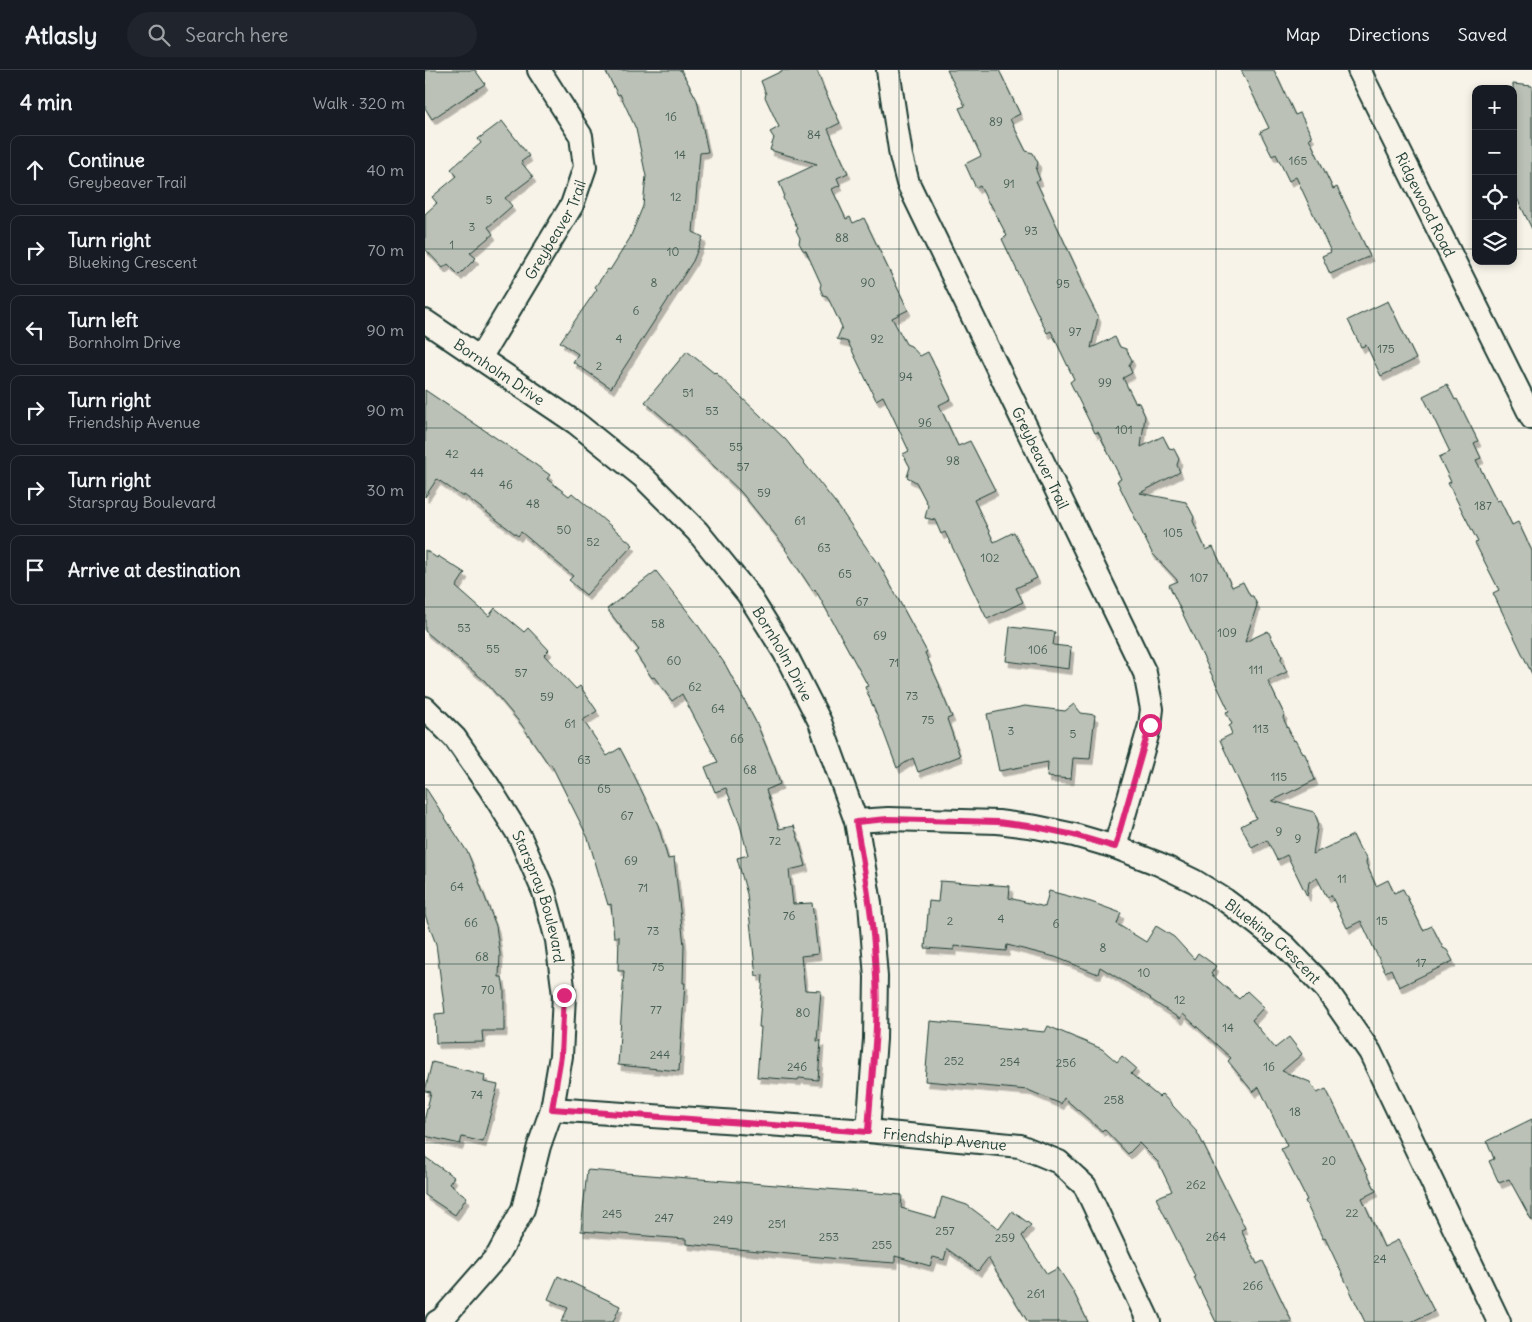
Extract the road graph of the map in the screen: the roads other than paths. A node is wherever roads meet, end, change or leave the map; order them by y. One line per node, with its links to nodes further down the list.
1 (539, 70): 5 (street, Greybeaver Trail)
2 (888, 70): 9 (street, Greybeaver Trail)
3 (1359, 70): 6 (street, Ridgewood Road)
4 (425, 321): 5 (street, Bornholm Drive)
5 (480, 358): 8 (street, Bornholm Drive)
6 (1532, 418)
7 (425, 708): 10 (street, Starspray Boulevard)
8 (856, 822): 9 (street, Blueking Crescent); 11 (street, Bornholm Drive)
9 (1115, 847): 14 (street, Blueking Crescent)
10 (552, 1109): 11 (street, Friendship Avenue); 12 (street, Starspray Boulevard)
11 (868, 1132): 13 (street, Friendship Avenue)
12 (437, 1322)
13 (1149, 1322)
14 (1499, 1322)

